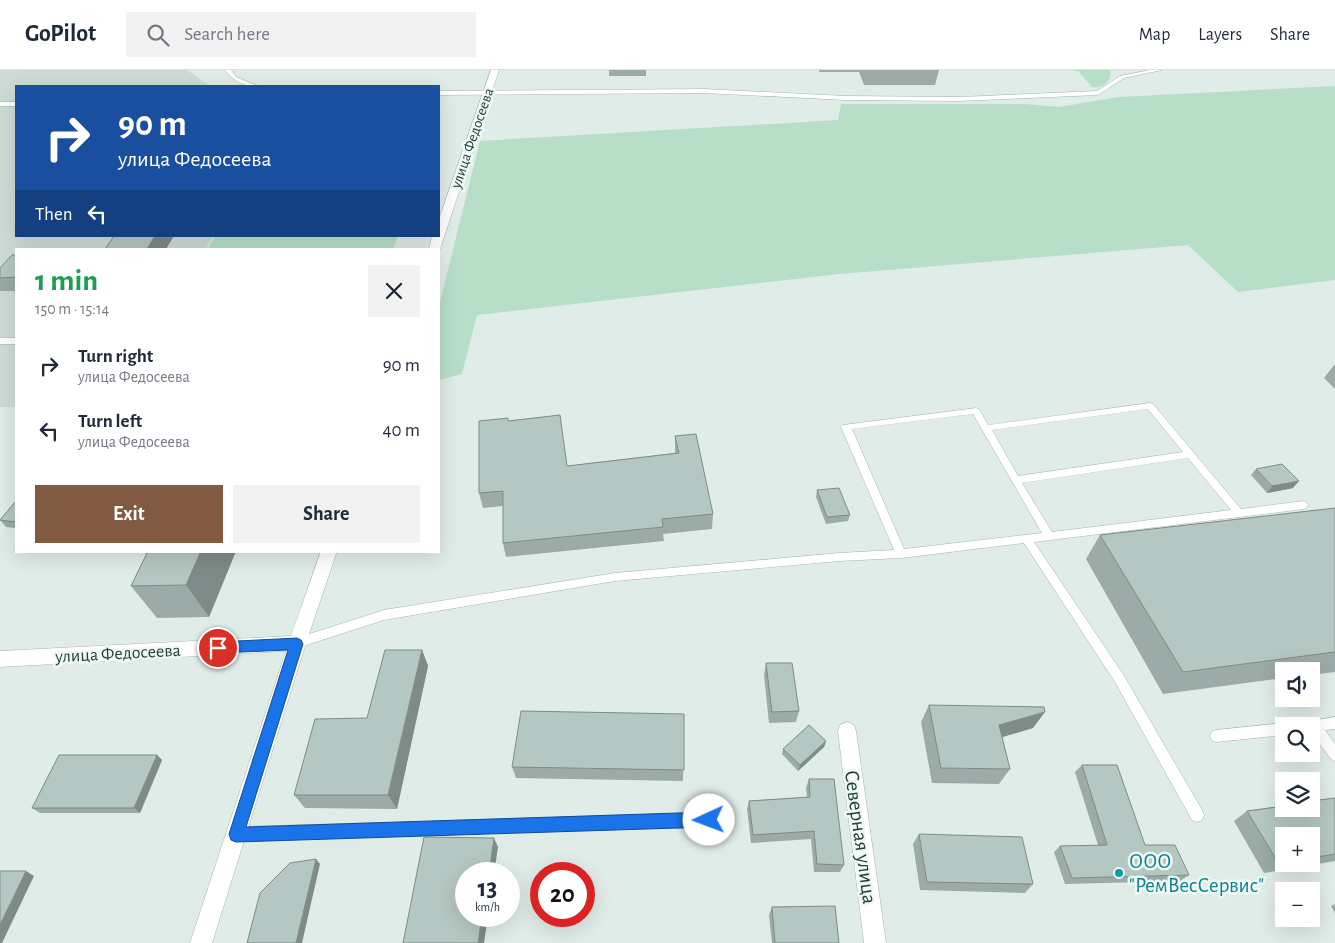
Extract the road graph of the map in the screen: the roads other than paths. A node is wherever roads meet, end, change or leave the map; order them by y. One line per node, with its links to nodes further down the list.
1 (228, 70): 6 (lane)
2 (495, 70): 8 (street, улица Федосеева)
3 (1118, 70): 5 (lane)
4 (1159, 70): 5 (lane)
5 (1122, 77): 8 (lane)
6 (252, 85)
7 (440, 93): 8 (lane)
8 (488, 93): 11 (street, улица Федосеева)
9 (0, 104): 10 (lane)
10 (15, 104)
11 (440, 229)
12 (0, 341): 13 (lane)
13 (15, 341)
14 (986, 428): 15 (lane); 16 (lane); 22 (lane)
15 (1190, 454): 16 (lane); 18 (lane)
16 (1015, 480): 19 (lane)
17 (1304, 505): 18 (lane)
18 (1238, 513): 19 (lane)
19 (1049, 536): 20 (lane)
20 (1027, 539): 22 (lane); 32 (lane)
21 (328, 553): 23 (street)
22 (901, 554): 23 (lane)
23 (297, 644): 24 (street, улица Федосеева); 34 (street)
24 (0, 659)
25 (1335, 722): 26 (lane)
26 (1320, 725)
27 (1275, 730): 29 (lane)
28 (847, 732): 36 (street, Северная улица)
29 (1216, 736)
30 (1320, 736): 31 (lane)
31 (1335, 755)
32 (1197, 815)
33 (709, 820): 34 (lane)
34 (236, 834): 35 (street)
35 (201, 943)
36 (875, 943)

